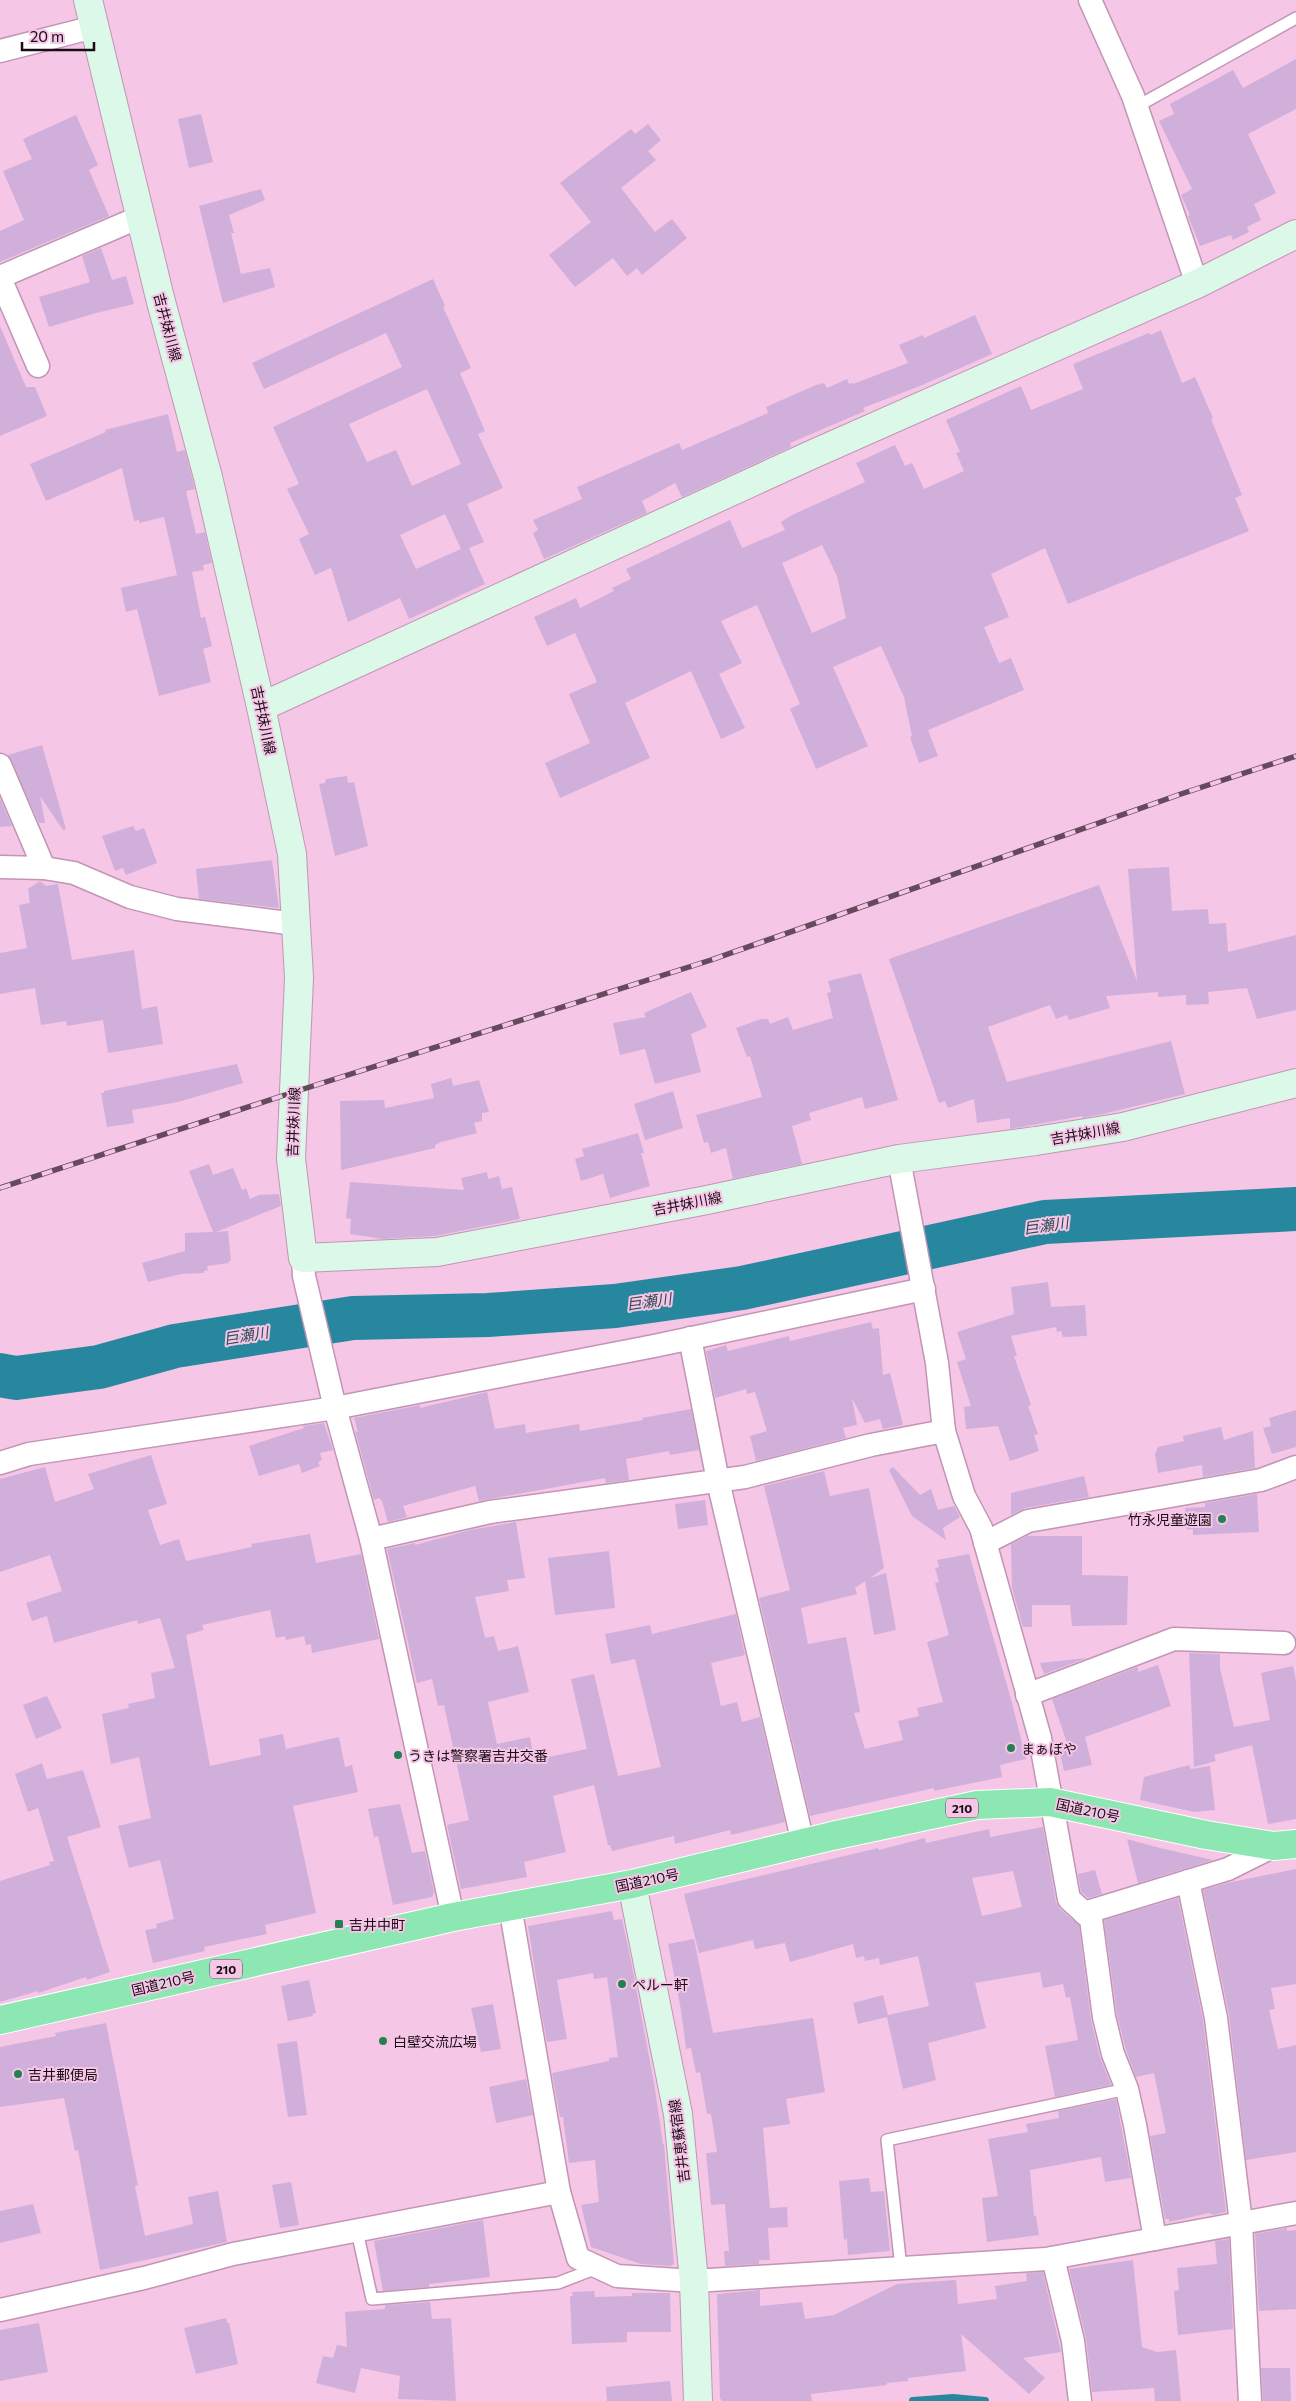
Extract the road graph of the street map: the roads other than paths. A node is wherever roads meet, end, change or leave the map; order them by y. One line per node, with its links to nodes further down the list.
1 (88, 0): 4 (main road, 吉井妹川線)
2 (1090, 0): 6 (street)
3 (1296, 18): 6 (lane)
4 (94, 27): 5 (street); 7 (main road, 吉井妹川線)
5 (0, 50)
6 (1136, 107): 10 (street)
7 (140, 217): 9 (street); 12 (main road, 吉井妹川線)
8 (1296, 234): 10 (main road)
9 (0, 278): 11 (street)
10 (1197, 284): 12 (main road)
11 (38, 366)
12 (261, 707): 16 (main road, 吉井妹川線)
13 (0, 765): 15 (street)
14 (0, 867): 15 (street)
15 (44, 868): 16 (street)
16 (296, 924): 19 (main road, 吉井妹川線)
17 (1296, 1083): 18 (main road, 吉井妹川線)
18 (901, 1165): 19 (main road, 吉井妹川線); 20 (street)
19 (304, 1267): 22 (street)
20 (924, 1287): 21 (street); 23 (street)
21 (690, 1338): 22 (street); 26 (street)
22 (333, 1400): 24 (street); 27 (street)
23 (944, 1431): 26 (street); 28 (street)
24 (0, 1463)
25 (1296, 1467): 28 (street)
26 (718, 1481): 27 (street); 32 (street)
27 (371, 1539): 38 (street)
28 (985, 1543): 30 (street)
29 (1284, 1644): 30 (street)
30 (1027, 1695): 31 (street)
31 (1050, 1802): 32 (highway, 国道210号 / 210); 33 (highway, 国道210号 / 210); 37 (street)
32 (803, 1843): 35 (highway, 国道210号 / 210)
33 (1285, 1845): 34 (street)
34 (1188, 1881): 37 (street); 43 (street)
35 (632, 1884): 36 (highway, 国道210号 / 210); 49 (main road, 吉井恵蘇宿線)
36 (510, 1906): 38 (highway, 国道210号 / 210); 41 (street)
37 (1084, 1913): 40 (street)
38 (453, 1917): 39 (highway, 国道210号 / 210)
39 (0, 2020)
40 (1127, 2089): 45 (street); 48 (lane)
41 (560, 2192): 44 (street); 47 (street)
42 (1296, 2213): 43 (street)
43 (1241, 2223): 45 (street); 53 (street)
44 (357, 2231): 47 (lane); 50 (street)
45 (1155, 2239): 46 (street)
46 (1053, 2258): 48 (street); 52 (street)
47 (598, 2267): 49 (street)
48 (901, 2268): 49 (street)
49 (694, 2281): 51 (main road, 吉井恵蘇宿線)
50 (0, 2310)
51 (698, 2401)
52 (1080, 2401)
53 (1250, 2401)

